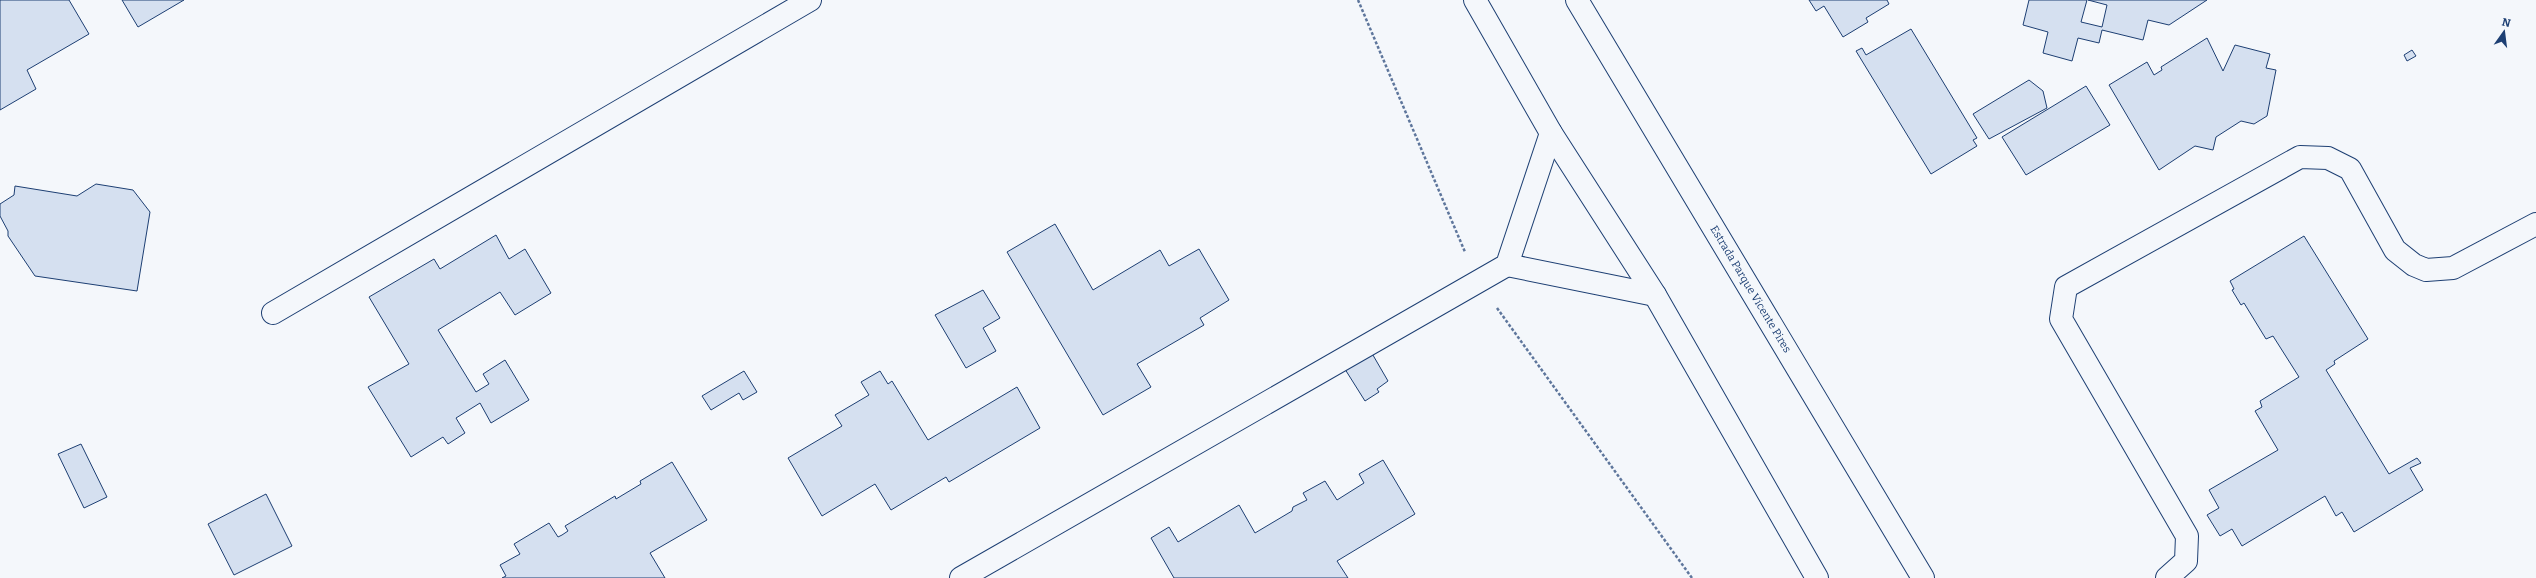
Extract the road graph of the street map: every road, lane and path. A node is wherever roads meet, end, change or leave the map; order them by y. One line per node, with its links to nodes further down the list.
1 (810, 0): 8 (street)
2 (1475, 0): 4 (street)
3 (1577, 0): 11 (street, Estrada Parque Vicente Pires)
4 (1551, 133): 6 (street); 7 (street)
5 (2536, 224): 12 (street)
6 (1507, 265): 7 (street); 9 (street)
7 (1655, 295): 10 (street)
8 (273, 313)
9 (960, 578)
10 (1817, 578)
11 (1924, 578)
12 (2166, 578)

